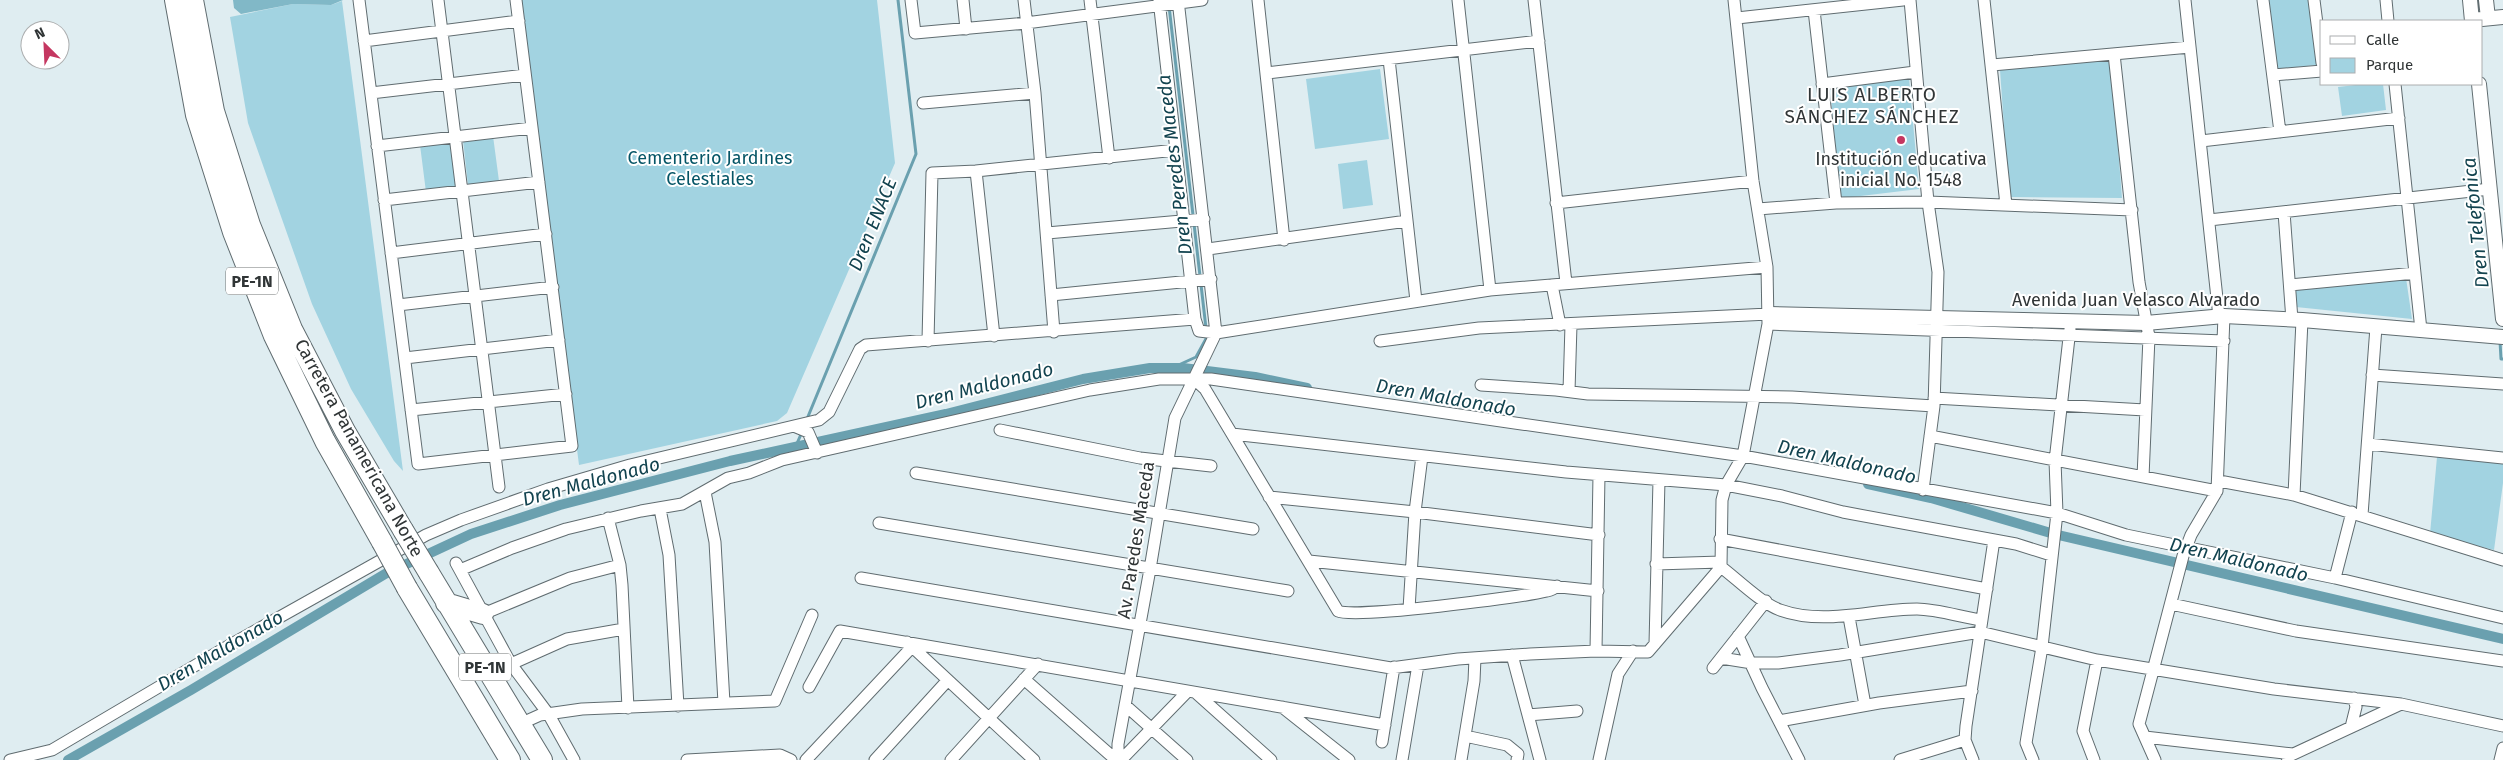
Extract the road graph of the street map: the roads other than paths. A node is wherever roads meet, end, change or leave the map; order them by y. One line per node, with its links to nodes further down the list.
1 (175, 0): 249 (highway, Carretera Panamericana Norte / PE-1N, bridge)
2 (193, 0): 190 (highway, Carretera Panamericana Norte / PE-1N, bridge)
3 (359, 0): 38 (street)
4 (438, 0): 37 (street)
5 (516, 0): 34 (street)
6 (911, 0): 36 (street)
7 (962, 0): 36 (street)
8 (1024, 0): 35 (street)
9 (1090, 0): 27 (street)
10 (1202, 0): 24 (street)
11 (1258, 0): 48 (street)
12 (1458, 0): 42 (street)
13 (1534, 0): 39 (street)
14 (1734, 0): 29 (street)
15 (1903, 0): 26 (street)
16 (1910, 0): 47 (street)
17 (1984, 0): 45 (street)
18 (2185, 0): 40 (street)
19 (2263, 0): 50 (street)
20 (2314, 0): 41 (street)
21 (2386, 0): 31 (street)
22 (2470, 0): 32 (street)
23 (2486, 0): 30 (street)
24 (1178, 1): 25 (street); 81 (street)
25 (1159, 3): 27 (street); 64 (street)
26 (1814, 10): 29 (street); 52 (street)
27 (1092, 13): 35 (street); 65 (street)
28 (2503, 17): 30 (street)
29 (1737, 18): 68 (street)
30 (2488, 18): 33 (street)
31 (2388, 20)
32 (2472, 20)
33 (2477, 20)
34 (519, 22): 37 (street); 49 (street)
35 (1026, 23): 36 (street); 56 (street)
36 (966, 29)
37 (442, 31): 38 (street); 51 (street)
38 (364, 41): 55 (street)
39 (1539, 41): 42 (street); 75 (street)
40 (2190, 47): 43 (street); 62 (street)
41 (2320, 47)
42 (1464, 50): 44 (street); 99 (street)
43 (2114, 54): 45 (street); 79 (street)
44 (1389, 59): 48 (street); 84 (street)
45 (1992, 65): 77 (street)
46 (2320, 71): 50 (street)
47 (1916, 72): 52 (street); 74 (street)
48 (1267, 73): 87 (street)
49 (525, 75): 51 (street); 59 (street)
50 (2273, 75): 60 (street)
51 (449, 84): 55 (street); 61 (street)
52 (1822, 84): 76 (street)
53 (2395, 85): 58 (street)
54 (2479, 85): 70 (street)
55 (370, 93): 63 (street)
56 (1035, 93): 57 (street); 66 (street)
57 (923, 103)
58 (2398, 118): 60 (street); 72 (street)
59 (532, 128): 61 (street); 69 (street)
60 (2280, 132): 62 (street)
61 (455, 137): 63 (street); 71 (street)
62 (2202, 141): 82 (street)
63 (378, 146): 73 (street)
64 (1176, 150): 65 (street); 83 (street)
65 (1109, 158): 66 (street)
66 (1041, 164): 67 (street); 85 (street)
67 (976, 171): 117 (street); 122 (street)
68 (1753, 181): 75 (street); 78 (street)
69 (539, 182): 71 (street); 86 (street)
70 (2490, 189): 72 (street); 107 (street)
71 (462, 191): 73 (street); 88 (street)
72 (2408, 198): 80 (street); 92 (street)
73 (384, 200): 90 (street)
74 (1928, 202): 76 (street); 77 (street); 112 (street)
75 (1556, 203): 95 (street)
76 (1836, 203): 78 (street)
77 (2006, 205): 79 (street)
78 (1758, 209): 91 (street)
79 (2132, 210): 110 (street)
80 (2284, 212): 82 (street); 97 (street)
81 (1204, 219): 83 (street); 89 (street)
82 (2209, 220): 104 (street)
83 (1184, 221): 85 (street); 94 (street)
84 (1407, 221): 87 (street); 102 (street)
85 (1047, 233): 100 (street)
86 (546, 234): 88 (street); 98 (street)
87 (1284, 240): 89 (street)
88 (468, 243): 90 (street); 101 (street)
89 (1208, 250): 93 (street)
90 (391, 253): 103 (street)
91 (1767, 267): 95 (street); 106 (street)
92 (2415, 273): 97 (street); 114 (street)
93 (1211, 279): 94 (street); 116 (street)
94 (1190, 281): 100 (street); 105 (street)
95 (1566, 283): 96 (street)
96 (1552, 285): 99 (street); 111 (street)
97 (2290, 285): 108 (street)
98 (553, 287): 101 (street); 121 (street)
99 (1490, 290): 102 (street)
100 (1051, 295): 115 (street)
101 (475, 296): 103 (street); 125 (street)
102 (1416, 301): 116 (street)
103 (398, 305): 126 (street)
104 (2221, 317): 108 (street, Avenida Juan Velasco Alvarado); 110 (street, Avenida Juan Velasco Alvarado); 124 (street)
105 (1195, 319): 115 (street); 116 (street)
106 (1768, 319): 111 (street); 112 (street, Avenida Juan Velasco Alvarado); 133 (street)
107 (2503, 319)
108 (2297, 320): 113 (street, Avenida Juan Velasco Alvarado); 161 (street)
109 (2071, 321): 110 (street, Avenida Juan Velasco Alvarado); 112 (street, Avenida Juan Velasco Alvarado); 118 (street)
110 (2146, 323): 119 (street)
111 (1566, 325): 123 (street); 131 (street)
112 (1937, 325): 118 (street); 135 (street)
113 (2376, 327): 114 (street, Avenida Juan Velasco Alvarado); 127 (street)
114 (2421, 330): 120 (street, Avenida Juan Velasco Alvarado)
115 (1054, 332): 117 (street)
116 (1216, 333): 128 (street, Av. Paredes Maceda)
117 (994, 336): 122 (street)
118 (2068, 336): 119 (street); 136 (street)
119 (2149, 337): 124 (street); 138 (street)
120 (2503, 337)
121 (559, 340): 125 (street); 132 (street)
122 (928, 341): 139 (street)
123 (1380, 341)
124 (2224, 341): 157 (street)
125 (482, 349): 126 (street); 134 (street)
126 (405, 358): 137 (street)
127 (2372, 375): 129 (street); 143 (street)
128 (1194, 379): 141 (street); 144 (street); 147 (street); 149 (street, Av. Paredes Maceda)
129 (2503, 384)
130 (1481, 385): 131 (street)
131 (1569, 392): 133 (street)
132 (566, 394): 134 (street); 145 (street)
133 (1756, 397): 135 (street); 147 (street)
134 (488, 402): 137 (street); 145 (street)
135 (1934, 402): 136 (street); 142 (street)
136 (2061, 406): 138 (street); 150 (street)
137 (411, 410): 145 (street)
138 (2145, 410): 154 (street)
139 (796, 427): 144 (street); 250 (street)
140 (1000, 430): 149 (street)
141 (1232, 434): 146 (street); 162 (street)
142 (1930, 436): 150 (street); 159 (street)
143 (2368, 444): 148 (street); 167 (street)
144 (817, 453): 160 (street)
145 (495, 455): 158 (street)
146 (1422, 456): 153 (street); 164 (street)
147 (1744, 456): 156 (street); 159 (street)
148 (2503, 458)
149 (1167, 460): 151 (street); 166 (street, Av. Paredes Maceda)
150 (2055, 461): 154 (street); 165 (street)
151 (1211, 466)
152 (916, 473): 166 (street)
153 (1599, 475): 155 (street); 171 (street)
154 (2142, 477): 157 (street)
155 (1659, 480): 156 (street); 178 (street)
156 (1726, 485): 172 (street); 173 (street)
157 (2218, 486): 161 (street); 174 (street)
158 (499, 487)
159 (1923, 490): 165 (street)
160 (705, 492): 163 (street); 226 (street)
161 (2294, 496): 167 (street)
162 (1269, 497): 164 (street); 177 (street)
163 (660, 508): 168 (street); 229 (street)
164 (1415, 512): 171 (street); 182 (street)
165 (2056, 513): 174 (street); 175 (street)
166 (1159, 514): 170 (street); 181 (street, Av. Paredes Maceda)
167 (2357, 514): 176 (street); 184 (street)
168 (608, 518): 180 (street); 193 (street)
169 (879, 524): 181 (street)
170 (1254, 529)
171 (1599, 536): 188 (street)
172 (1720, 539): 179 (street); 186 (street)
173 (1994, 540): 175 (street); 186 (street)
174 (2185, 552): 184 (street); 191 (street)
175 (2051, 555): 203 (street)
176 (2503, 559)
177 (1309, 561): 182 (street); 192 (street)
178 (1656, 564): 179 (street); 201 (street)
179 (1721, 564): 189 (street); 201 (street)
180 (620, 565): 193 (street); 199 (street)
181 (1150, 570): 187 (street); 197 (street, Av. Paredes Maceda)
182 (1410, 572): 185 (street); 192 (street)
183 (860, 578): 197 (street)
184 (2335, 578): 196 (street)
185 (1557, 586): 188 (street); 192 (street)
186 (1987, 589): 198 (street)
187 (1288, 591)
188 (1598, 591): 204 (street)
189 (1766, 601): 195 (street); 200 (street)
190 (446, 603): 193 (highway); 238 (highway, Carretera Panamericana Norte / PE-1N)
191 (2171, 604): 211 (street); 218 (street)
192 (1409, 609)
193 (483, 614): 213 (street)
194 (812, 614): 226 (street)
195 (1849, 617): 198 (street); 206 (street)
196 (2503, 618)
197 (1140, 625): 216 (street); 220 (street, Av. Paredes Maceda)
198 (1981, 626): 203 (street); 206 (street); 223 (street)
199 (624, 629): 213 (street); 232 (street)
200 (1738, 636): 209 (street); 212 (street)
201 (1655, 644): 205 (street)
202 (909, 645): 214 (street); 221 (street); 222 (street); 255 (street)
203 (2042, 647): 210 (street); 271 (street)
204 (1596, 651): 205 (street); 207 (street)
205 (1633, 651): 267 (street)
206 (1856, 653): 212 (street); 228 (street)
207 (1512, 655): 208 (street); 234 (street)
208 (1474, 658): 215 (street); 243 (street)
209 (1721, 658): 212 (street); 217 (street)
210 (2097, 660): 218 (street); 272 (street)
211 (2503, 661)
212 (1752, 663): 237 (street)
213 (511, 664): 235 (street)
214 (1038, 664): 219 (street); 220 (street)
215 (1418, 665): 216 (street); 263 (street)
216 (1394, 667): 239 (street)
217 (1713, 668)
218 (2152, 670): 225 (street); 244 (street)
219 (1024, 679): 236 (street); 259 (street)
220 (1130, 680): 224 (street); 230 (street, Av. Paredes Maceda)
221 (947, 681): 236 (street); 256 (street)
222 (809, 687)
223 (1972, 691): 228 (street); 245 (street)
224 (1192, 692): 231 (street); 242 (street); 261 (street)
225 (2354, 698): 227 (street); 241 (street)
226 (724, 703): 229 (street)
227 (2401, 704): 240 (street); 241 (street)
228 (1865, 705): 237 (street)
229 (678, 706): 232 (street)
230 (1125, 706): 242 (street); 259 (street, Av. Paredes Maceda)
231 (1279, 706): 239 (street); 262 (street)
232 (628, 708): 235 (street)
233 (1577, 711): 234 (street)
234 (1528, 714): 266 (street)
235 (549, 715): 238 (street); 252 (street)
236 (988, 718): 257 (street); 258 (street)
237 (1779, 721): 268 (street)
238 (520, 724): 251 (highway, Carretera Panamericana Norte / PE-1N)
239 (1385, 725): 246 (street)
240 (2503, 726)
241 (2351, 727): 248 (street)
242 (1152, 729): 259 (street); 260 (street)
243 (1465, 736): 264 (street); 265 (street)
244 (2145, 737): 248 (street); 273 (street)
245 (1965, 740): 269 (street); 270 (street)
246 (1382, 742)
247 (2503, 748): 275 (street)
248 (2293, 754): 274 (street)
249 (508, 758)
250 (10, 760)
251 (542, 760)
252 (574, 760)
253 (687, 760): 254 (street)
254 (791, 760)
255 (806, 760)
256 (875, 760)
257 (951, 760)
258 (1034, 760)
259 (1118, 760)
260 (1186, 760)
261 (1271, 760)
262 (1349, 760)
263 (1402, 760)
264 (1461, 760)
265 (1517, 760)
266 (1540, 760)
267 (1599, 760)
268 (1799, 760)
269 (1900, 760)
270 (1973, 760)
271 (2033, 760)
272 (2094, 760)
273 (2155, 760)
274 (2279, 760)
275 (2500, 760)

